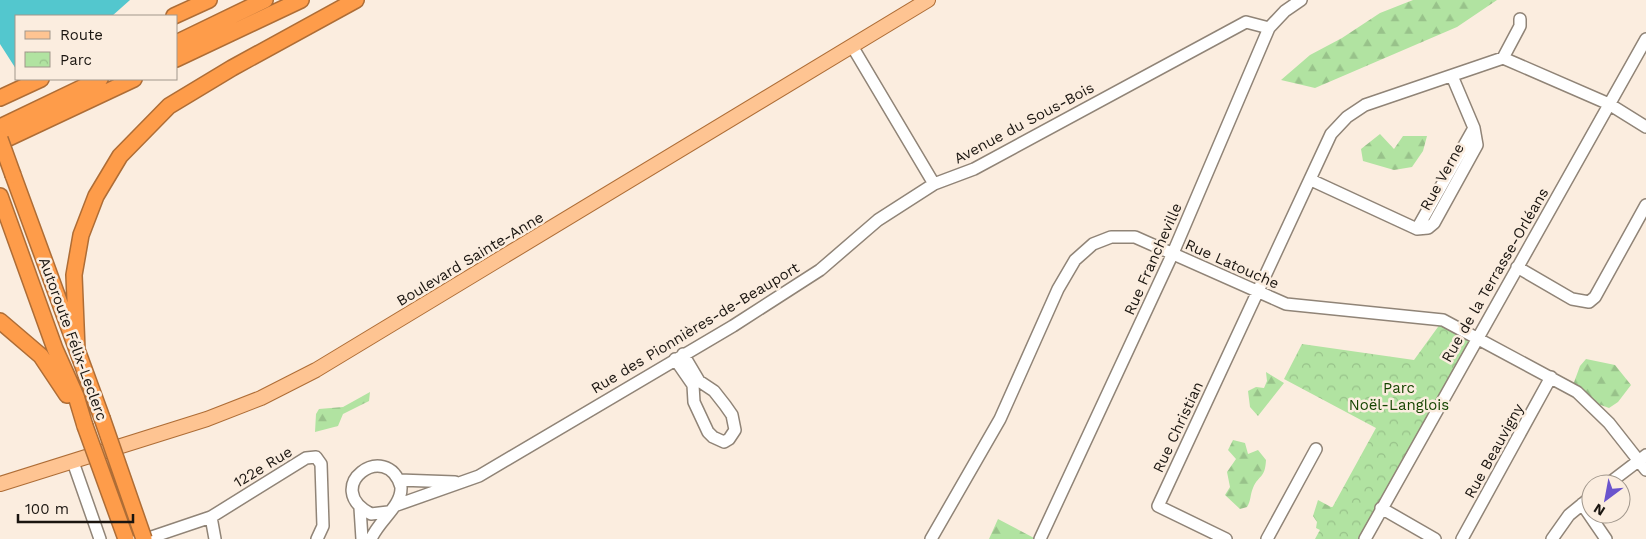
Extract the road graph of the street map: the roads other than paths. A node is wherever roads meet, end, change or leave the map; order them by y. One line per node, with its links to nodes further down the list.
1 (209, 0): 7 (highway)
2 (265, 0): 11 (highway)
3 (301, 0): 13 (highway)
4 (356, 0): 33 (highway)
5 (928, 0): 12 (main road, Boulevard Sainte-Anne)
6 (1301, 0): 9 (street, Rue Francheville)
7 (176, 15)
8 (1520, 19): 14 (street)
9 (1269, 28): 25 (street, Avenue du Sous-Bois); 28 (street, Rue Francheville)
10 (1646, 40): 20 (street, Rue de la Terrasse-Orléans)
11 (178, 42)
12 (852, 46): 25 (street); 38 (main road, Boulevard Sainte-Anne)
13 (178, 58)
14 (1503, 58): 15 (street); 20 (street)
15 (1452, 76): 24 (street); 24 (street, Rue Verne)
16 (39, 80): 19 (highway)
17 (98, 80): 21 (highway)
18 (132, 80): 23 (highway)
19 (0, 98)
20 (1609, 104): 22 (street); 29 (street, Rue de la Terrasse-Orléans)
21 (0, 126)
22 (1646, 127)
23 (0, 140): 33 (highway, Autoroute Félix-Leclerc, bridge)
24 (1311, 180): 30 (street)
25 (934, 184): 34 (street, Rue des Pionnières-de-Beauport)
26 (0, 196): 36 (highway)
27 (1646, 205): 29 (street)
28 (1173, 253): 30 (street, Rue Latouche); 51 (street, Rue Francheville); 58 (street, Rue Latouche)
29 (1517, 267): 32 (street, Rue de la Terrasse-Orléans)
30 (1257, 291): 32 (street, Rue Latouche); 59 (street, Rue Christian)
31 (0, 321): 36 (highway)
32 (1477, 336): 35 (street, Rue Latouche); 46 (street, Rue de la Terrasse-Orléans)
33 (77, 350): 54 (highway, Autoroute Félix-Leclerc, bridge)
34 (679, 356): 34 (street); 42 (street, Rue des Pionnières-de-Beauport)
35 (1551, 378): 39 (street, Rue Latouche); 63 (street, Rue Beauvigny)
36 (85, 426): 53 (highway, Autoroute Félix-Leclerc, bridge)
37 (1316, 449): 60 (street)
38 (73, 462): 43 (main road, Boulevard Sainte-Anne); 52 (street)
39 (1644, 462): 40 (street)
40 (1624, 474)
41 (399, 480): 42 (street, Rue des Pionnières-de-Beauport); 45 (street); 47 (street)
42 (462, 482): 47 (street, Rue des Pionnières-de-Beauport)
43 (0, 484)
44 (1581, 505): 64 (street)
45 (360, 508): 47 (street, Rue des Pionnières-de-Beauport); 56 (street)
46 (1381, 508): 61 (street, Rue de la Terrasse-Orléans); 62 (street)
47 (392, 509): 57 (street)
48 (211, 516): 50 (street, 122e Rue); 54 (street, 122e Rue); 55 (street)
49 (1599, 524): 65 (street)
50 (319, 537)
51 (1041, 538)
52 (100, 539)
53 (126, 539)
54 (145, 539)
55 (215, 539)
56 (362, 539)
57 (371, 539)
58 (931, 539)
59 (1226, 539)
60 (1266, 539)
61 (1365, 539)
62 (1435, 539)
63 (1462, 539)
64 (1552, 539)
65 (1606, 539)

